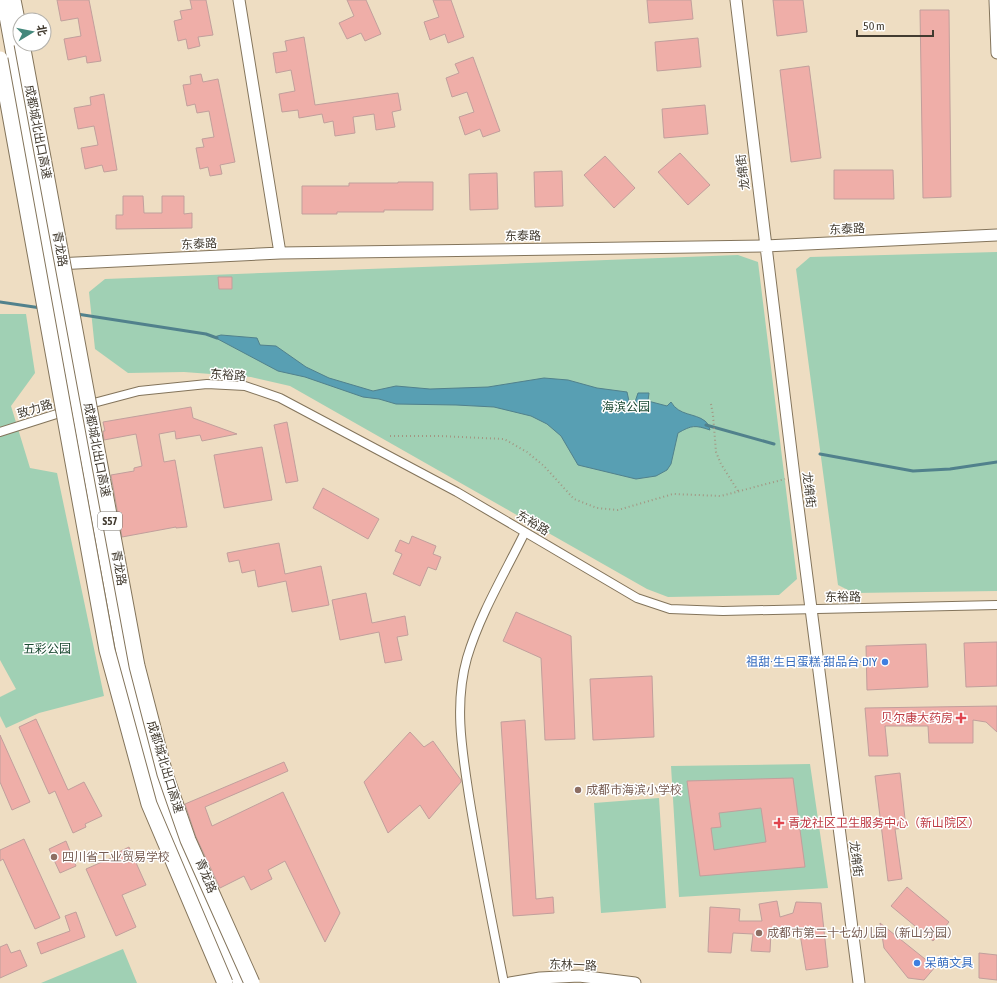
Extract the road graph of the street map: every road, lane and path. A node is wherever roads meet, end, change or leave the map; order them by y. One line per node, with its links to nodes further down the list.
1 (2, 0): 13 (street, 青龙路)
2 (13, 0): 6 (highway)
3 (239, 0): 12 (street)
4 (736, 0): 11 (street, 龙绵街)
5 (995, 0): 8 (street)
6 (15, 12)
7 (23, 52): 25 (highway, 成都城北出口高速 / S57, bridge)
8 (997, 53)
9 (0, 59): 23 (highway, 成都城北出口高速 / S57, bridge)
10 (997, 235): 11 (street, 东泰路)
11 (765, 246): 12 (street, 东泰路); 18 (street, 龙绵街)
12 (280, 253): 13 (street, 东泰路)
13 (50, 264): 15 (street, 青龙路)
14 (711, 404): 19 (path)
15 (76, 408): 16 (street, 致力路); 20 (street, 东裕路); 24 (street, 青龙路)
16 (0, 432)
17 (390, 436): 19 (path)
18 (794, 476): 19 (path); 22 (street, 龙绵街)
19 (738, 491)
20 (525, 532): 22 (street, 东裕路); 26 (street)
21 (997, 605): 22 (street, 东裕路)
22 (811, 610): 29 (street, 龙绵街)
23 (225, 983)
24 (239, 983)
25 (252, 983)
26 (504, 983)
27 (510, 983): 28 (street, 东林一路)
28 (635, 983)
29 (859, 983)

